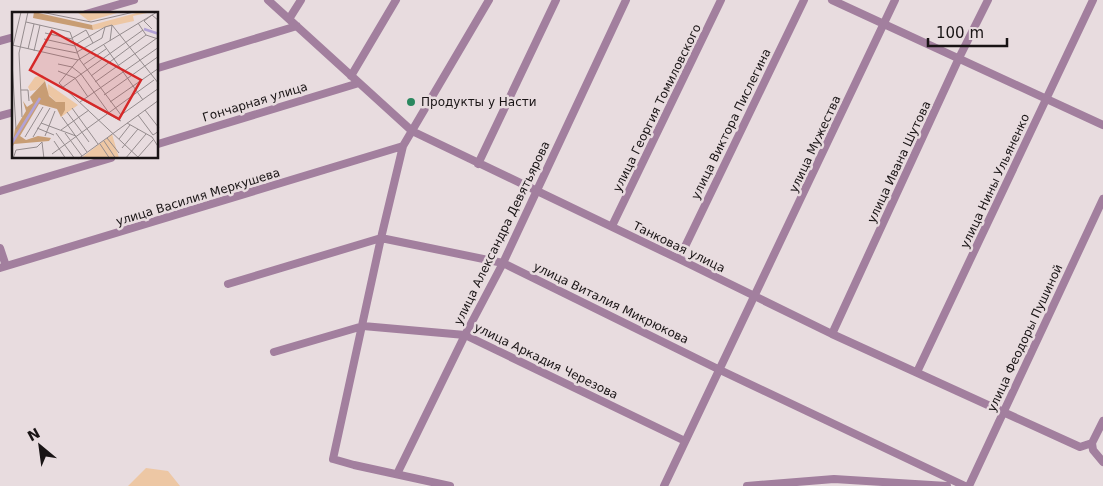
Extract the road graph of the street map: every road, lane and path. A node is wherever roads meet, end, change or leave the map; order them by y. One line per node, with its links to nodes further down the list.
1 (134, 0): 14 (street)
2 (268, 0): 15 (street, Танковая улица)
3 (300, 0): 15 (street)
4 (396, 0): 20 (street)
5 (489, 0): 24 (street)
6 (556, 0): 28 (street)
7 (626, 0): 30 (street, улица Александра Девятьярова)
8 (721, 0): 32 (street, улица Георгия Томиловского)
9 (804, 0): 35 (street, улица Виктора Пислегина)
10 (832, 0): 16 (street)
11 (895, 0): 16 (street, улица Мужества)
12 (988, 0): 18 (street, улица Ивана Шутова)
13 (1093, 0): 22 (street, улица Нины Ульяненко)
14 (93, 12)
15 (289, 19): 17 (street, Танковая улица)
16 (884, 22): 18 (street); 39 (street, улица Мужества)
17 (297, 26): 19 (street); 20 (street, Танковая улица)
18 (959, 58): 22 (street); 42 (street, улица Ивана Шутова)
19 (159, 68)
20 (351, 76): 21 (street, Танковая улица)
21 (359, 83): 24 (street, Танковая улица); 25 (street, Гончарная улица)
22 (1046, 98): 23 (street); 45 (street, улица Нины Ульяненко)
23 (1103, 125)
24 (412, 131): 26 (street); 28 (street, Танковая улица)
25 (159, 144)
26 (403, 146): 33 (street); 37 (street, улица Василия Меркушева)
27 (108, 159): 29 (street)
28 (478, 164): 30 (street, Танковая улица)
29 (0, 191)
30 (537, 191): 32 (street, Танковая улица); 36 (street, улица Александра Девятьярова)
31 (1103, 199): 46 (street, улица Феодоры Пушиной)
32 (612, 226): 35 (street, Танковая улица)
33 (381, 238): 36 (street, улица Виталия Микрюкова); 38 (street, улица Виталия Микрюкова); 40 (street)
34 (0, 248): 37 (street)
35 (679, 258): 39 (street, Танковая улица)
36 (503, 263): 41 (street, улица Александра Девятьярова); 44 (street, улица Виталия Микрюкова)
37 (3, 267)
38 (228, 284)
39 (755, 297): 42 (street, Танковая улица); 44 (street, улица Мужества)
40 (363, 326): 41 (street, улица Аркадия Черезова); 43 (street, улица Аркадия Черезова); 51 (street)
41 (465, 334): 48 (street, улица Аркадия Черезова); 51 (street, улица Александра Девятьярова)
42 (832, 334): 45 (street, Танковая улица)
43 (274, 352)
44 (720, 370): 48 (street, улица Мужества); 56 (street, улица Виталия Микрюкова)
45 (918, 372): 46 (street, Танковая улица)
46 (1002, 413): 49 (street, Танковая улица); 56 (street, улица Феодоры Пушиной)
47 (1103, 421): 49 (street)
48 (685, 441): 53 (street, улица Мужества)
49 (1092, 442): 50 (street)
50 (1103, 462)
51 (397, 474): 52 (street)
52 (450, 486)
53 (664, 486)
54 (747, 486): 55 (street)
55 (947, 486)
56 (967, 486)

